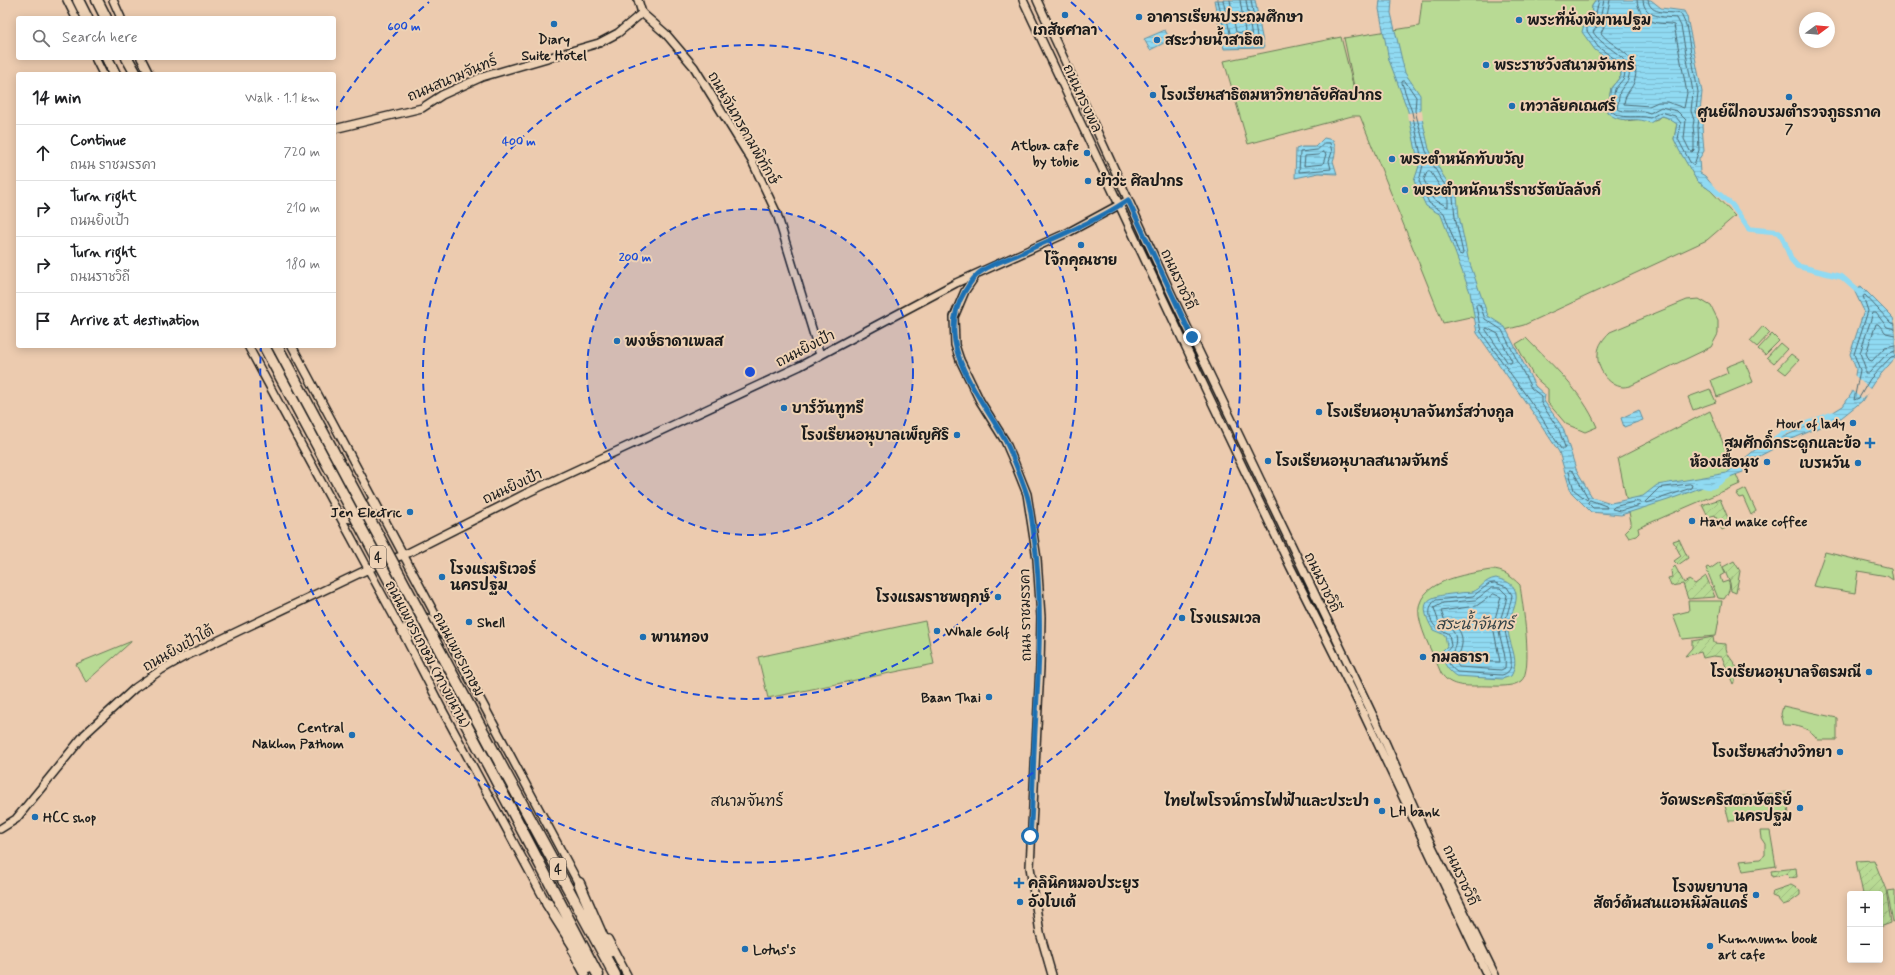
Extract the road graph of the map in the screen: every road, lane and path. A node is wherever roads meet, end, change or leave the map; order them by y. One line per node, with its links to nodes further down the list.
1 (67, 0): 9 (main road)
2 (78, 0): 10 (highway)
3 (97, 0): 11 (highway)
4 (113, 0): 12 (main road)
5 (638, 0): 8 (main road)
6 (1023, 0): 23 (main road, ถนนทรงพล)
7 (1037, 0): 22 (main road, ถนนทรงพล)
8 (642, 13): 21 (main road, ถนนสนามจันทร์); 29 (main road, ถนนจันทรคามพิทักษ์)
9 (75, 16)
10 (86, 16)
11 (105, 16)
12 (120, 16)
13 (96, 60): 17 (main road)
14 (108, 60): 18 (highway)
15 (129, 60): 19 (highway)
16 (142, 60): 20 (main road)
17 (101, 72)
18 (114, 72)
19 (135, 72)
20 (148, 72)
21 (336, 130)
22 (1128, 200): 23 (main road, ถนนยิงเป้า); 32 (main road, ถนนราชวิถี)
23 (1120, 206): 24 (main road, ถนนยิงเป้า); 33 (main road, ถนนราชวิถี)
24 (976, 275): 29 (main road, ถนนยิงเป้า); 47 (main road, ถนน ราชมรรคา)
25 (249, 348): 31 (main road, ถนนเพชรเกษม (ทางขนาน) / 4)
26 (265, 348): 43 (highway, ถนนเพชรเกษม / 4, bridge)
27 (278, 348): 44 (highway, ถนนเพชรเกษม / 4, bridge)
28 (293, 348): 30 (main road, ถนนเพชรเกษม (ทางขนาน) / 4)
29 (820, 355): 34 (main road, ถนนยิงเป้า)
30 (366, 485): 31 (main road); 34 (main road, ถนนเพชรเกษม (ทางขนาน) / 4)
31 (336, 510): 35 (main road, ถนนเพชรเกษม (ทางขนาน) / 4)
32 (1286, 537): 33 (main road); 49 (main road, ถนนราชวิถี)
33 (1278, 540): 48 (main road, ถนนราชวิถี)
34 (404, 555): 35 (main road, ถนนยิงเป้า); 36 (main road, ถนนเพชรเกษม (ทางขนาน) / 4)
35 (368, 569): 37 (main road, ถนนเพชรเกษม (ทางขนาน) / 4); 38 (main road, ถนนยิงเป้าใต้)
36 (452, 645): 37 (main road); 39 (main road, ถนนเพชรเกษม (ทางขนาน) / 4)
37 (422, 669): 40 (main road, ถนนเพชรเกษม (ทางขนาน) / 4)
38 (0, 829)
39 (578, 883): 45 (highway); 46 (main road, ถนนเพชรเกษม (ทางขนาน) / 4)
40 (546, 904): 41 (main road, ถนนเพชรเกษม (ทางขนาน) / 4); 42 (highway)
41 (585, 975)
42 (592, 975)
43 (598, 975)
44 (615, 975)
45 (619, 975)
46 (627, 975)
47 (1052, 975)
48 (1487, 975)
49 (1495, 975)

